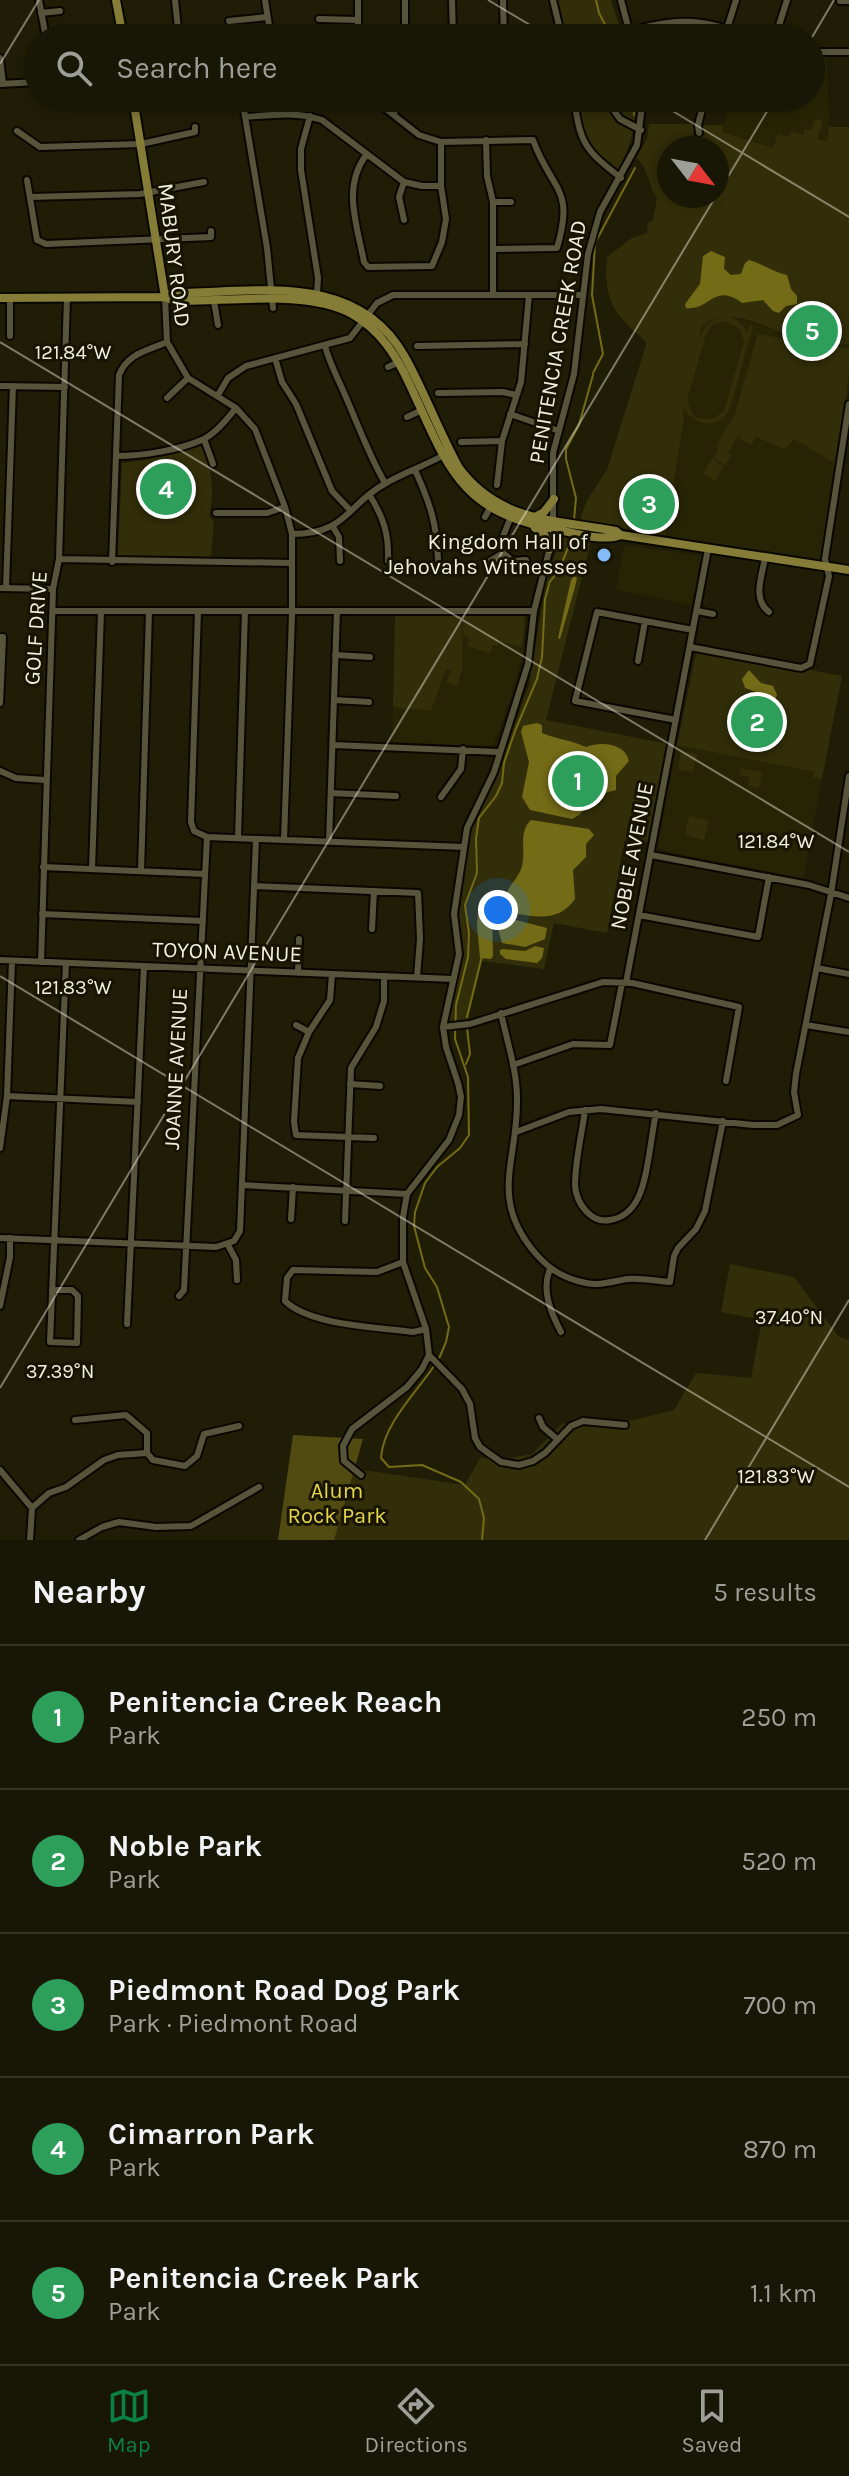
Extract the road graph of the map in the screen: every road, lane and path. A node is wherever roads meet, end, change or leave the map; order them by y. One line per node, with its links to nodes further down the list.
1 (39, 0): 16 (street)
2 (116, 0): 22 (main road)
3 (175, 0): 23 (street)
4 (265, 0): 17 (street)
5 (358, 0): 19 (street)
6 (405, 0): 26 (street)
7 (452, 0): 27 (street)
8 (503, 0): 28 (street)
9 (553, 0): 29 (street)
10 (621, 0): 30 (street)
11 (736, 0): 33 (street)
12 (787, 0): 34 (street)
13 (840, 1): 14 (street)
14 (849, 1)
15 (60, 11): 16 (street)
16 (41, 13): 21 (street)
17 (267, 17): 20 (street); 24 (street)
18 (319, 19): 19 (street)
19 (358, 20): 25 (street)
20 (229, 21)
21 (43, 24)
22 (120, 24)
23 (178, 24)
24 (268, 24)
25 (358, 24)
26 (405, 24)
27 (453, 24)
28 (504, 24)
29 (559, 24)
30 (627, 24)
31 (662, 24): 32 (street)
32 (707, 24)
33 (729, 24)
34 (779, 24)
35 (825, 52): 36 (street)
36 (849, 52)
37 (0, 58): 39 (street)
38 (24, 83): 39 (street)
39 (2, 84)
40 (135, 112): 56 (main road, MABURY ROAD)
41 (244, 112): 49 (street)
42 (390, 112): 47 (street)
43 (576, 112): 58 (street)
44 (615, 112): 51 (street)
45 (642, 112): 51 (street, PENITENCIA CREEK ROAD)
46 (701, 112): 53 (street)
47 (393, 114): 55 (street)
48 (310, 116): 49 (street); 57 (street); 71 (street)
49 (245, 117): 79 (street)
50 (195, 127): 56 (street)
51 (641, 130): 58 (street, PENITENCIA CREEK ROAD)
52 (17, 131): 56 (street)
53 (699, 133)
54 (486, 140): 55 (street); 65 (street); 70 (street)
55 (441, 142): 62 (street)
56 (141, 144): 63 (main road, MABURY ROAD)
57 (366, 155): 61 (street); 62 (street)
58 (621, 178): 74 (street, PENITENCIA CREEK ROAD)
59 (27, 180): 64 (street)
60 (204, 182): 63 (street)
61 (404, 182): 62 (street); 67 (street)
62 (441, 186)
63 (149, 192): 64 (street); 69 (main road, MABURY ROAD)
64 (30, 197): 69 (street)
65 (493, 202): 66 (street); 70 (street)
66 (511, 202)
67 (404, 220)
68 (211, 231): 69 (street)
69 (157, 239): 76 (main road, MABURY ROAD)
70 (494, 249): 72 (street)
71 (317, 293): 79 (main road); 81 (main road)
72 (493, 295): 73 (street); 81 (street)
73 (529, 295): 74 (street); 85 (street)
74 (583, 295): 104 (street, PENITENCIA CREEK ROAD)
75 (67, 297): 76 (main road); 78 (main road); 94 (street, GOLF DRIVE)
76 (165, 297): 79 (main road); 80 (main road); 84 (street, MABURY ROAD)
77 (0, 298): 78 (main road)
78 (10, 298): 83 (street)
79 (273, 300): 80 (main road); 81 (main road)
80 (214, 301): 82 (street)
81 (367, 319): 86 (street); 89 (main road); 108 (main road)
82 (218, 325)
83 (10, 336)
84 (167, 342): 91 (street, MABURY ROAD); 109 (street)
85 (525, 344): 87 (street); 97 (street)
86 (325, 346): 88 (street); 112 (street)
87 (417, 346)
88 (275, 358): 96 (street); 117 (street)
89 (399, 362): 90 (street); 101 (main road)
90 (388, 367)
91 (188, 378): 96 (street); 98 (street)
92 (0, 386): 93 (street)
93 (13, 386): 94 (street); 124 (street)
94 (65, 387): 129 (street, GOLF DRIVE)
95 (438, 393): 97 (street)
96 (218, 395): 100 (street)
97 (516, 395): 102 (street)
98 (167, 398)
99 (849, 404): 137 (street)
100 (236, 408): 105 (street); 116 (street)
101 (422, 410): 103 (street); 108 (main road)
102 (510, 414): 104 (street); 106 (street)
103 (407, 417)
104 (559, 431): 115 (street, PENITENCIA CREEK ROAD)
105 (204, 439): 109 (street); 110 (street)
106 (502, 441): 107 (street); 113 (street)
107 (461, 442)
108 (447, 454): 111 (street); 119 (main road); 120 (main road)
109 (116, 456): 134 (street)
110 (213, 464)
111 (415, 470): 112 (street); 130 (street)
112 (385, 483): 114 (street)
113 (497, 485)
114 (370, 496): 117 (street); 133 (street)
115 (554, 499): 120 (main road); 121 (street, PENITENCIA CREEK ROAD)
116 (285, 507): 118 (street); 123 (street)
117 (351, 511): 122 (street)
118 (216, 513)
119 (510, 519): 120 (main road); 127 (street)
120 (531, 521): 121 (main road); 125 (main road)
121 (554, 525): 125 (street, PENITENCIA CREEK ROAD); 126 (main road)
122 (333, 527): 123 (street); 132 (street)
123 (292, 534): 136 (street)
124 (4, 540): 139 (street)
125 (550, 549): 146 (street, PENITENCIA CREEK ROAD)
126 (708, 549): 128 (main road); 147 (street, NOBLE AVENUE)
127 (503, 553): 131 (street); 135 (street)
128 (765, 558): 137 (main road); 150 (street)
129 (59, 559): 134 (street); 140 (street, GOLF DRIVE)
130 (438, 560)
131 (526, 560)
132 (340, 561)
133 (388, 561)
134 (112, 562): 136 (street)
135 (488, 562)
136 (291, 563): 144 (street)
137 (826, 567): 138 (main road); 155 (street)
138 (849, 570)
139 (3, 588): 140 (street)
140 (53, 589): 141 (street, GOLF DRIVE)
141 (53, 611): 148 (street); 169 (street, GOLF DRIVE)
142 (198, 611): 143 (street); 149 (street); 173 (street, JOANNE AVENUE)
143 (245, 611): 144 (street); 174 (street)
144 (292, 611): 145 (street); 176 (street)
145 (337, 611): 146 (street); 156 (street)
146 (534, 611): 166 (street, PENITENCIA CREEK ROAD)
147 (697, 611): 151 (street); 153 (street, NOBLE AVENUE)
148 (101, 612): 149 (street); 181 (street)
149 (149, 612): 182 (street)
150 (769, 612)
151 (713, 614)
152 (645, 621): 153 (street); 158 (street); 163 (street)
153 (693, 630): 155 (street, NOBLE AVENUE)
154 (0, 637): 159 (street)
155 (690, 647): 163 (street, NOBLE AVENUE)
156 (335, 655): 157 (street); 160 (street)
157 (370, 657)
158 (638, 661)
159 (0, 685): 162 (street)
160 (334, 700): 161 (street); 164 (street)
161 (369, 702)
162 (0, 703)
163 (676, 720): 179 (street, NOBLE AVENUE)
164 (333, 745): 165 (street); 170 (street)
165 (463, 749): 166 (street); 172 (street)
166 (499, 752): 178 (street, PENITENCIA CREEK ROAD)
167 (0, 771): 169 (street)
168 (849, 776): 187 (street)
169 (45, 780): 180 (street, GOLF DRIVE)
170 (331, 793): 171 (street); 177 (street)
171 (396, 796)
172 (441, 797)
173 (207, 837): 174 (street); 183 (street, JOANNE AVENUE)
174 (238, 838): 175 (street)
175 (256, 839): 176 (street); 185 (street)
176 (284, 840): 177 (street)
177 (329, 842): 178 (street)
178 (464, 847): 208 (street, PENITENCIA CREEK ROAD)
179 (651, 855): 184 (street); 190 (street, NOBLE AVENUE)
180 (43, 867): 181 (street); 189 (street, GOLF DRIVE)
181 (92, 869): 182 (street)
182 (141, 871): 183 (street)
183 (205, 874): 191 (street, JOANNE AVENUE)
184 (769, 877): 187 (street); 190 (street)
185 (254, 886): 186 (street); 201 (street)
186 (374, 891): 192 (street); 206 (street)
187 (831, 894): 188 (street); 199 (street)
188 (849, 898)
189 (42, 914): 191 (street); 196 (street, GOLF DRIVE)
190 (639, 915): 209 (street, NOBLE AVENUE)
191 (203, 921): 200 (street, JOANNE AVENUE)
192 (372, 929)
193 (299, 939): 202 (street)
194 (0, 960): 195 (street, TOYON AVENUE)
195 (12, 961): 196 (street, TOYON AVENUE); 221 (street)
196 (41, 962): 197 (street, TOYON AVENUE)
197 (66, 963): 198 (street, TOYON AVENUE); 222 (street)
198 (144, 966): 200 (street, TOYON AVENUE); 223 (street)
199 (817, 968): 204 (street); 213 (street)
200 (200, 969): 201 (street, TOYON AVENUE); 242 (street, JOANNE AVENUE)
201 (251, 971): 202 (street, TOYON AVENUE); 231 (street)
202 (298, 973): 203 (street, TOYON AVENUE)
203 (332, 974): 205 (street, TOYON AVENUE); 215 (street)
204 (849, 974)
205 (384, 976): 206 (street, TOYON AVENUE); 219 (street)
206 (417, 977): 207 (street, TOYON AVENUE)
207 (434, 978): 208 (street, TOYON AVENUE); 210 (street)
208 (453, 979): 210 (street, PENITENCIA CREEK ROAD)
209 (624, 983): 211 (street); 217 (street, NOBLE AVENUE); 218 (street)
210 (449, 991): 214 (street, PENITENCIA CREEK ROAD)
211 (501, 1013): 214 (street); 217 (street)
212 (296, 1025): 215 (street)
213 (806, 1025): 216 (street); 226 (street)
214 (451, 1026): 234 (street, PENITENCIA CREEK ROAD)
215 (309, 1032): 228 (street)
216 (849, 1032)
217 (513, 1065): 227 (street)
218 (726, 1081)
219 (350, 1084): 220 (street); 228 (street)
220 (380, 1086)
221 (7, 1096): 222 (street); 230 (street)
222 (60, 1097): 223 (street); 239 (street)
223 (138, 1102): 240 (street)
224 (585, 1110): 225 (street); 225 (street); 227 (street)
225 (656, 1113): 226 (street)
226 (723, 1121): 244 (street)
227 (516, 1132): 244 (street)
228 (348, 1137): 229 (street); 233 (street)
229 (374, 1138)
230 (0, 1148)
231 (242, 1185): 232 (street); 241 (street)
232 (293, 1187): 233 (street); 235 (street)
233 (346, 1189): 234 (street); 236 (street)
234 (407, 1194): 243 (street)
235 (291, 1219)
236 (345, 1221)
237 (0, 1238): 238 (street)
238 (10, 1238): 239 (street); 248 (street)
239 (55, 1240): 240 (street); 246 (street)
240 (132, 1243): 242 (street); 249 (street)
241 (228, 1245): 242 (street); 245 (street)
242 (186, 1246): 247 (street, JOANNE AVENUE)
243 (403, 1262): 250 (street); 250 (street)
244 (550, 1269): 251 (street)
245 (237, 1280)
246 (52, 1290): 246 (street)
247 (179, 1296)
248 (0, 1306)
249 (127, 1324)
250 (426, 1329): 252 (street)
251 (561, 1332)
252 (431, 1357): 257 (street); 260 (street)
253 (539, 1418): 257 (street)
254 (75, 1420): 258 (street)
255 (625, 1425): 257 (street)
256 (239, 1426): 258 (street)
257 (557, 1439)
258 (147, 1453): 262 (street)
259 (0, 1470): 262 (street)
260 (361, 1475)
261 (259, 1487): 264 (street)
262 (32, 1508): 263 (street)
263 (30, 1540)
264 (79, 1540)

